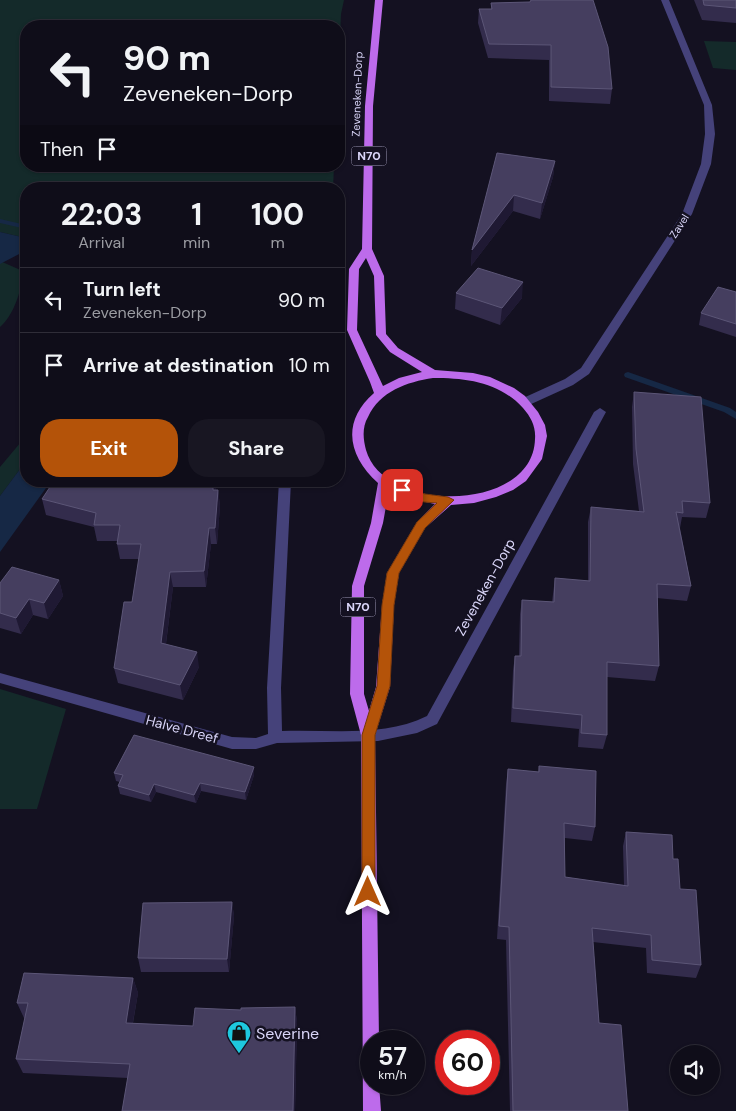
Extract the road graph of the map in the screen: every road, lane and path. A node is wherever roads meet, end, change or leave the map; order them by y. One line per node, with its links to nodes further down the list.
1 (379, 0): 3 (main road, Zeveneken-Dorp / N70)
2 (665, 0): 6 (street, Zavel)
3 (366, 249): 4 (main road, Zeveneken-Dorp / N70); 5 (main road, Zeveneken-Dorp / N70)
4 (433, 374): 5 (main road); 6 (main road)
5 (379, 393): 8 (main road)
6 (525, 402): 10 (main road)
7 (600, 412): 12 (street, Zeveneken-Dorp)
8 (384, 480): 10 (main road); 12 (main road, N70)
9 (285, 487): 13 (street)
10 (448, 500): 12 (main road, N70)
11 (0, 678): 13 (street, Halve Dreef)
12 (368, 735): 13 (street, Halve Dreef); 14 (main road, N70)
13 (275, 737)
14 (371, 1030)
15 (371, 1095): 16 (main road)
16 (372, 1111)

